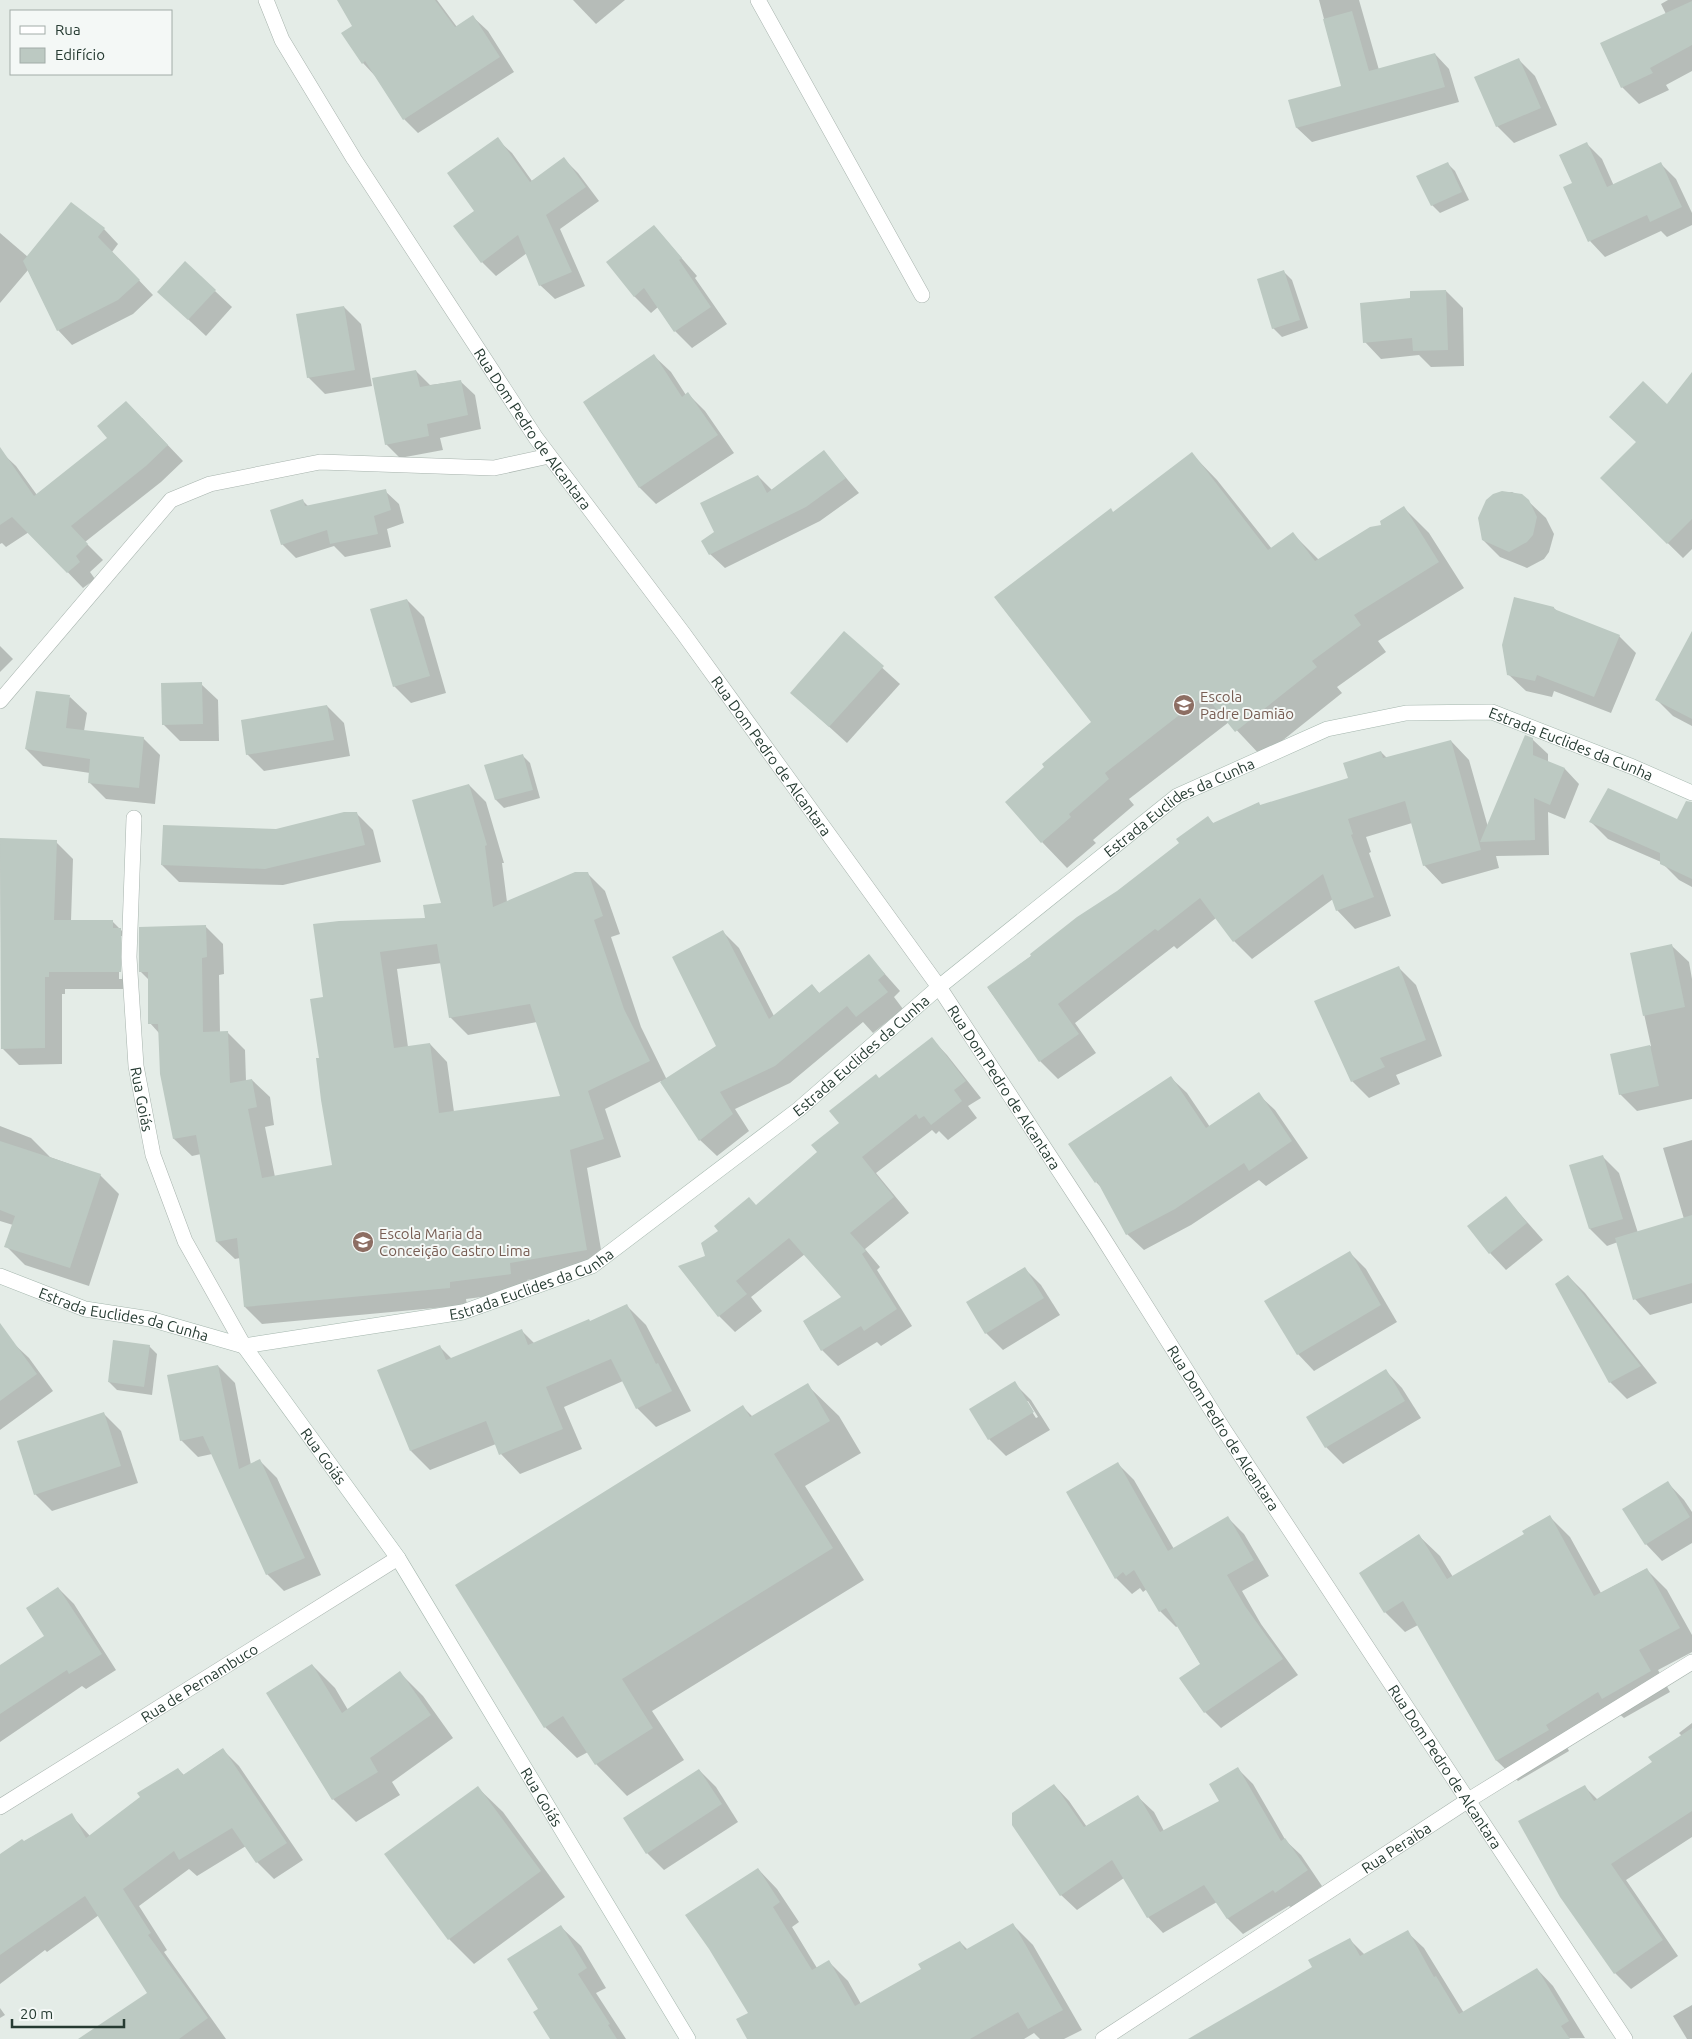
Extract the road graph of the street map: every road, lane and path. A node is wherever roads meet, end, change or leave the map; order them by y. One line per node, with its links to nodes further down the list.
1 (266, 0): 4 (street, Rua Dom Pedro de Alcantara)
2 (758, 0): 3 (street)
3 (922, 295)
4 (549, 456): 5 (street); 8 (street, Rua Dom Pedro de Alcantara)
5 (0, 701)
6 (1692, 794): 8 (street, Estrada Euclides da Cunha)
7 (134, 818): 10 (street, Rua Goiás)
8 (938, 987): 10 (street, Estrada Euclides da Cunha); 13 (street, Rua Dom Pedro de Alcantara)
9 (0, 1276): 10 (street, Estrada Euclides da Cunha)
10 (244, 1346): 11 (street, Rua Goiás)
11 (398, 1558): 14 (street, Rua de Pernambuco); 15 (street, Rua Goiás)
12 (1692, 1662): 13 (street, Rua Peraiba)
13 (1467, 1801): 16 (street, Rua Peraiba); 17 (street, Rua Dom Pedro de Alcantara)
14 (0, 1807)
15 (688, 2039)
16 (1103, 2039)
17 (1625, 2039)

